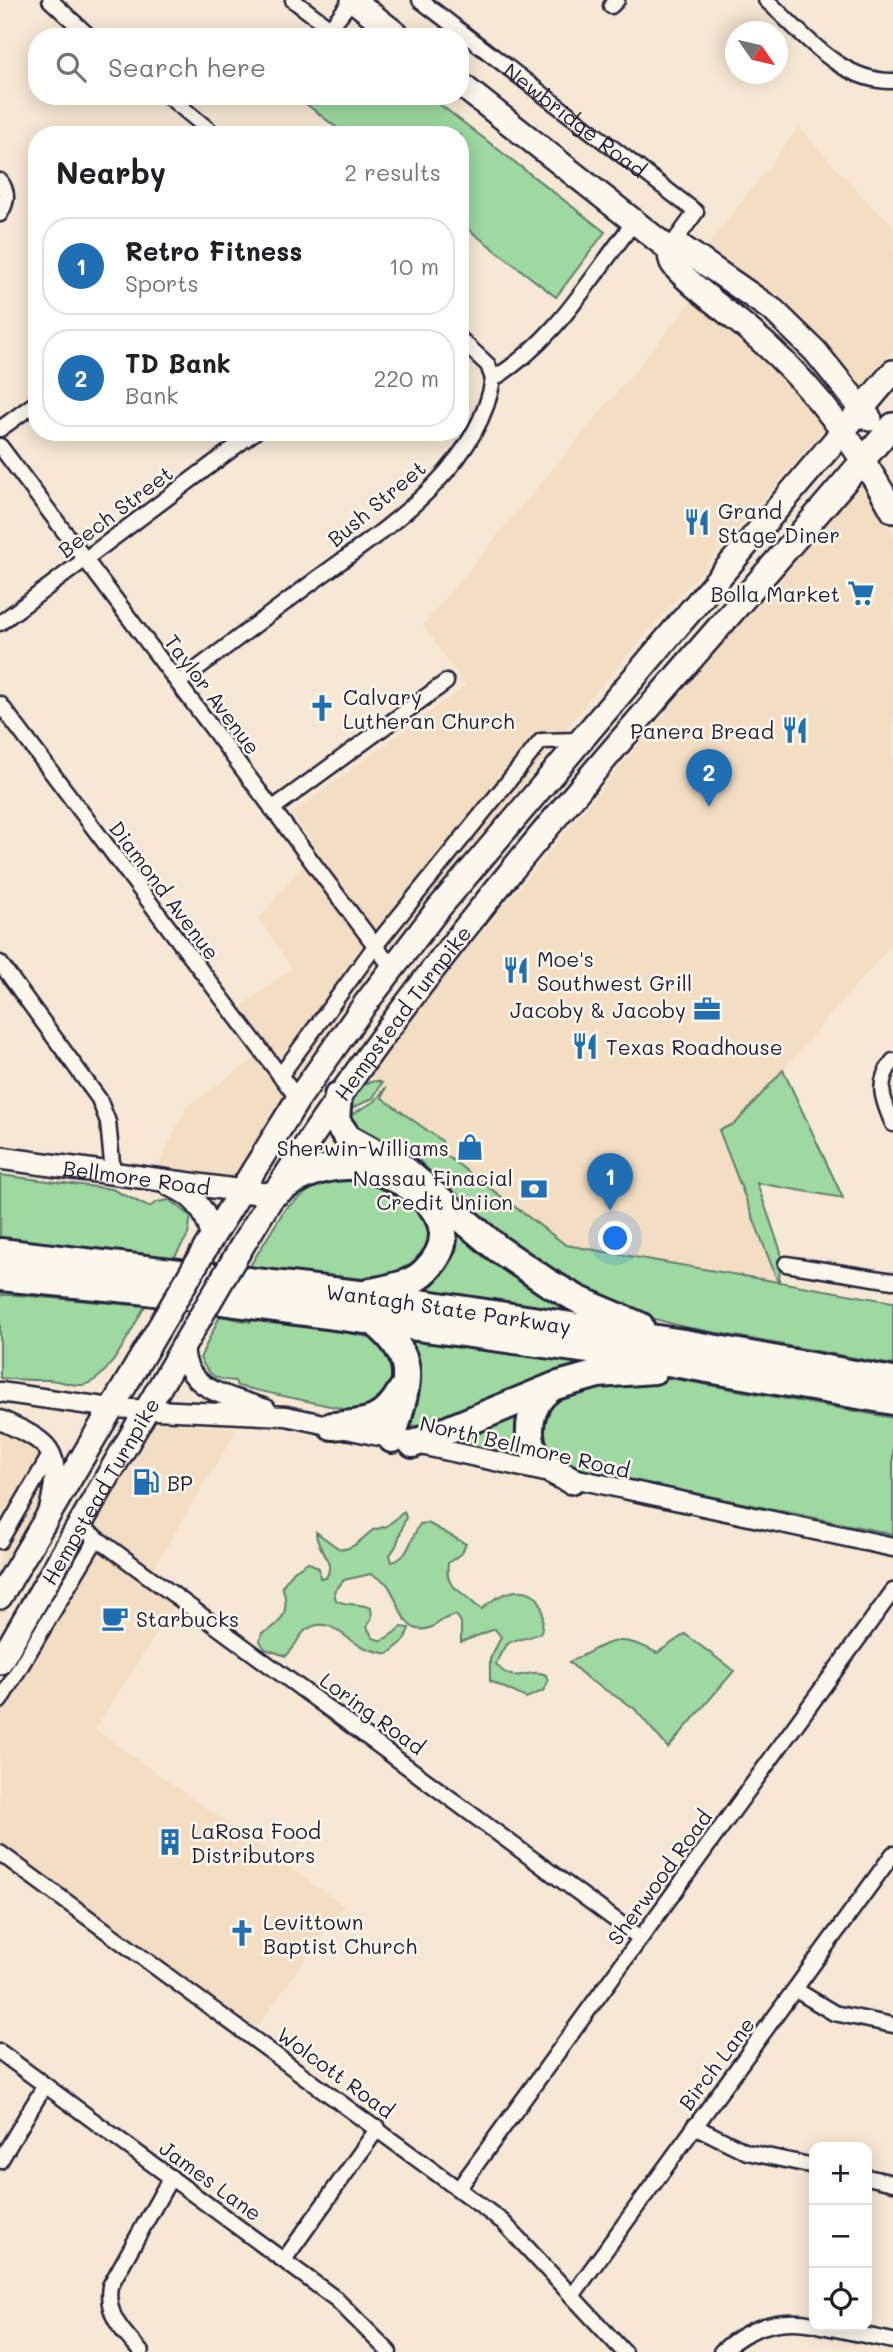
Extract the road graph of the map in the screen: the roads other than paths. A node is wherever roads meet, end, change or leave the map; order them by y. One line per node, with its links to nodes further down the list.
1 (50, 0): 6 (street)
2 (293, 0): 3 (street)
3 (353, 0): 7 (main road)
4 (420, 0): 8 (street, Newbridge Road)
5 (766, 0): 10 (street)
6 (80, 28)
7 (389, 28)
8 (456, 28)
9 (469, 38): 17 (street, Newbridge Road)
10 (893, 81)
11 (469, 91): 16 (main road, Newbridge Road)
12 (179, 105): 13 (street)
13 (204, 126)
14 (0, 181): 15 (street)
15 (0, 214)
16 (635, 221): 17 (main road, Newbridge Road); 20 (street)
17 (669, 249): 22 (main road, Newbridge Road); 24 (main road, Newbridge Road)
18 (469, 347): 20 (street)
19 (893, 372): 22 (main road, Hempstead Turnpike)
20 (493, 379): 25 (street, Bush Street)
21 (28, 409): 23 (street)
22 (863, 409): 24 (main road, Hempstead Turnpike); 26 (main road, Newbridge Road)
23 (0, 429)
24 (844, 431): 30 (main road, Newbridge Road); 37 (main road, Hempstead Turnpike)
25 (469, 437)
26 (890, 437): 30 (main road, Hempstead Turnpike)
27 (243, 441): 32 (street, Beech Street)
28 (467, 441): 35 (street, Bush Street)
29 (0, 446): 32 (street, Taylor Avenue)
30 (863, 461): 31 (main road, Newbridge Road); 43 (main road, Hempstead Turnpike)
31 (893, 511)
32 (85, 559): 33 (street, Beech Street); 35 (street, Taylor Avenue)
33 (0, 623)
34 (446, 682): 38 (street)
35 (178, 683): 38 (street, Taylor Avenue)
36 (0, 704): 45 (street, Diamond Avenue)
37 (579, 740): 39 (main road, Hempstead Turnpike); 40 (street)
38 (272, 809): 40 (street, Taylor Avenue)
39 (489, 845): 42 (main road, Hempstead Turnpike); 43 (main road)
40 (375, 946): 42 (street, Taylor Avenue); 45 (street)
41 (0, 963): 50 (street)
42 (392, 968): 47 (main road, Hempstead Turnpike)
43 (430, 972): 46 (main road, Hempstead Turnpike)
44 (893, 1061): 48 (street)
45 (280, 1076): 47 (street, Diamond Avenue)
46 (338, 1096): 53 (main road, Hempstead Turnpike); 64 (highway)
47 (298, 1099): 52 (main road, Hempstead Turnpike)
48 (893, 1124)
49 (0, 1158): 50 (main road, Bellmore Road)
50 (113, 1173): 51 (main road, Bellmore Road)
51 (147, 1177): 52 (main road, Bellmore Road); 54 (main road)
52 (240, 1190): 53 (main road, Bellmore Road); 54 (main road, Hempstead Turnpike)
53 (272, 1195): 61 (highway); 63 (main road, Hempstead Turnpike, bridge)
54 (209, 1242): 70 (main road, Hempstead Turnpike, bridge)
55 (0, 1252): 61 (highway, Wantagh State Parkway)
56 (786, 1264): 59 (street)
57 (0, 1277): 58 (highway, Wantagh State Parkway)
58 (33, 1279): 60 (highway); 62 (highway, Wantagh State Parkway)
59 (893, 1281)
60 (0, 1287)
61 (359, 1295): 64 (highway, Wantagh State Parkway)
62 (373, 1321): 64 (highway, Wantagh State Parkway); 65 (highway)
63 (185, 1343): 71 (main road, Hempstead Turnpike); 72 (street)
64 (686, 1356): 66 (highway, Wantagh State Parkway); 67 (highway); 69 (highway, Wantagh State Parkway)
65 (407, 1380): 74 (highway); 75 (highway)
66 (893, 1381)
67 (555, 1386): 75 (highway); 77 (highway)
68 (0, 1392): 70 (street)
69 (893, 1401)
70 (111, 1408): 71 (street); 78 (main road, Hempstead Turnpike)
71 (145, 1409): 72 (street, North Bellmore Road); 79 (main road, Hempstead Turnpike)
72 (286, 1416): 74 (street, North Bellmore Road)
73 (0, 1420): 76 (street)
74 (332, 1426): 75 (street, North Bellmore Road)
75 (403, 1441): 77 (street, North Bellmore Road)
76 (50, 1455): 78 (street); 80 (street)
77 (571, 1480): 81 (street, North Bellmore Road)
78 (47, 1518): 83 (main road, Hempstead Turnpike)
79 (88, 1531): 84 (main road, Hempstead Turnpike); 85 (street, Hempstead Turnpike); 88 (street, Loring Road)
80 (0, 1541)
81 (893, 1548)
82 (893, 1591): 88 (street, Sherwood Road)
83 (0, 1597)
84 (0, 1662)
85 (0, 1701)
86 (1, 1854): 94 (street, Wolcott Road)
87 (893, 1855): 89 (street, Birch Lane)
88 (640, 1938): 100 (street, Sherwood Road)
89 (796, 1990): 90 (street); 93 (street, Birch Lane)
90 (893, 2025)
91 (0, 2052): 92 (street, James Lane)
92 (45, 2085): 95 (street); 97 (street, James Lane)
93 (694, 2126): 96 (street); 102 (street, Birch Lane)
94 (378, 2129): 100 (street, Wolcott Road); 101 (street)
95 (0, 2161)
96 (809, 2165)
97 (171, 2177): 101 (street, James Lane); 106 (street)
98 (872, 2178): 99 (street)
99 (893, 2183)
100 (459, 2188): 102 (street, Wolcott Road)
101 (284, 2260): 107 (street, James Lane)
102 (572, 2296): 108 (street, Wolcott Road)
103 (809, 2324): 109 (street)
104 (845, 2331): 105 (street)
105 (893, 2341)
106 (141, 2352)
107 (389, 2352)
108 (624, 2352)
109 (722, 2352)

